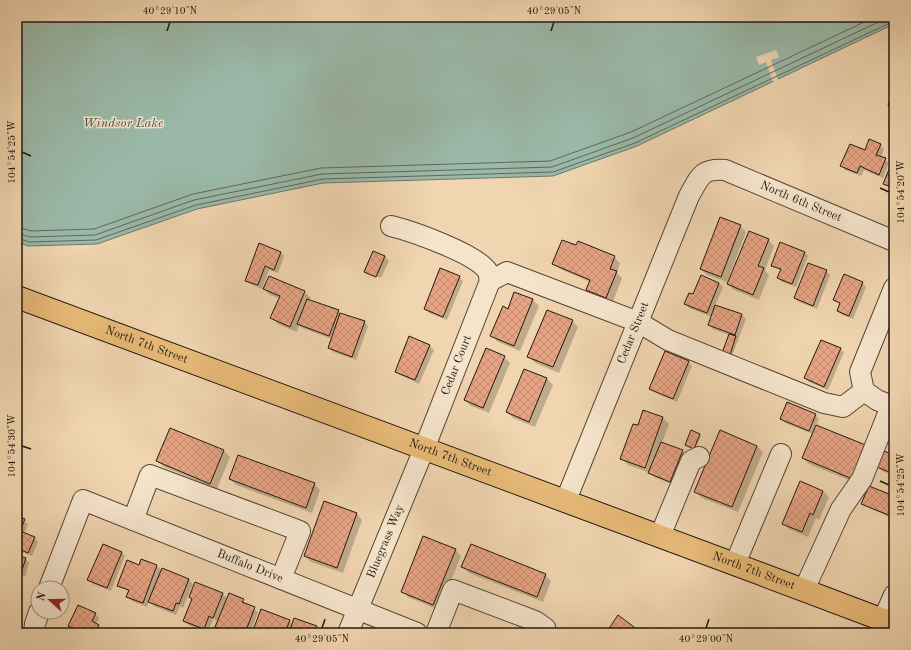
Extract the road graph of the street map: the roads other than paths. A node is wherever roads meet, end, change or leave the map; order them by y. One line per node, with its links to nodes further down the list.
1 (708, 171): 3 (street, North 6th Street); 7 (street, Cedar Street)
2 (391, 226): 4 (street)
3 (894, 241)
4 (490, 281): 7 (street); 10 (street, Cedar Court)
5 (894, 288): 8 (street)
6 (17, 297): 10 (main road, North 7th Street)
7 (638, 322): 8 (street); 13 (street, Cedar Street)
8 (864, 391): 9 (street)
9 (892, 407): 19 (street)
10 (424, 449): 13 (main road, North 7th Street); 21 (street, Bluegrass Way)
11 (781, 454): 16 (street)
12 (699, 457): 15 (street)
13 (566, 500): 15 (main road, North 7th Street)
14 (133, 520): 17 (street, Buffalo Drive); 17 (street); 18 (street, Buffalo Drive)
15 (660, 536): 16 (main road, North 7th Street)
16 (735, 564): 19 (main road, North 7th Street)
17 (281, 579): 21 (street, Buffalo Drive)
18 (51, 580)
19 (804, 590): 23 (main road, North 7th Street)
20 (894, 595): 23 (street)
21 (358, 609): 25 (street, Bluegrass Way); 26 (street, Buffalo Drive)
22 (36, 620): 24 (street)
23 (890, 624)
24 (34, 633)
25 (348, 633)
26 (417, 633)
27 (436, 633): 28 (street)
28 (544, 633)

